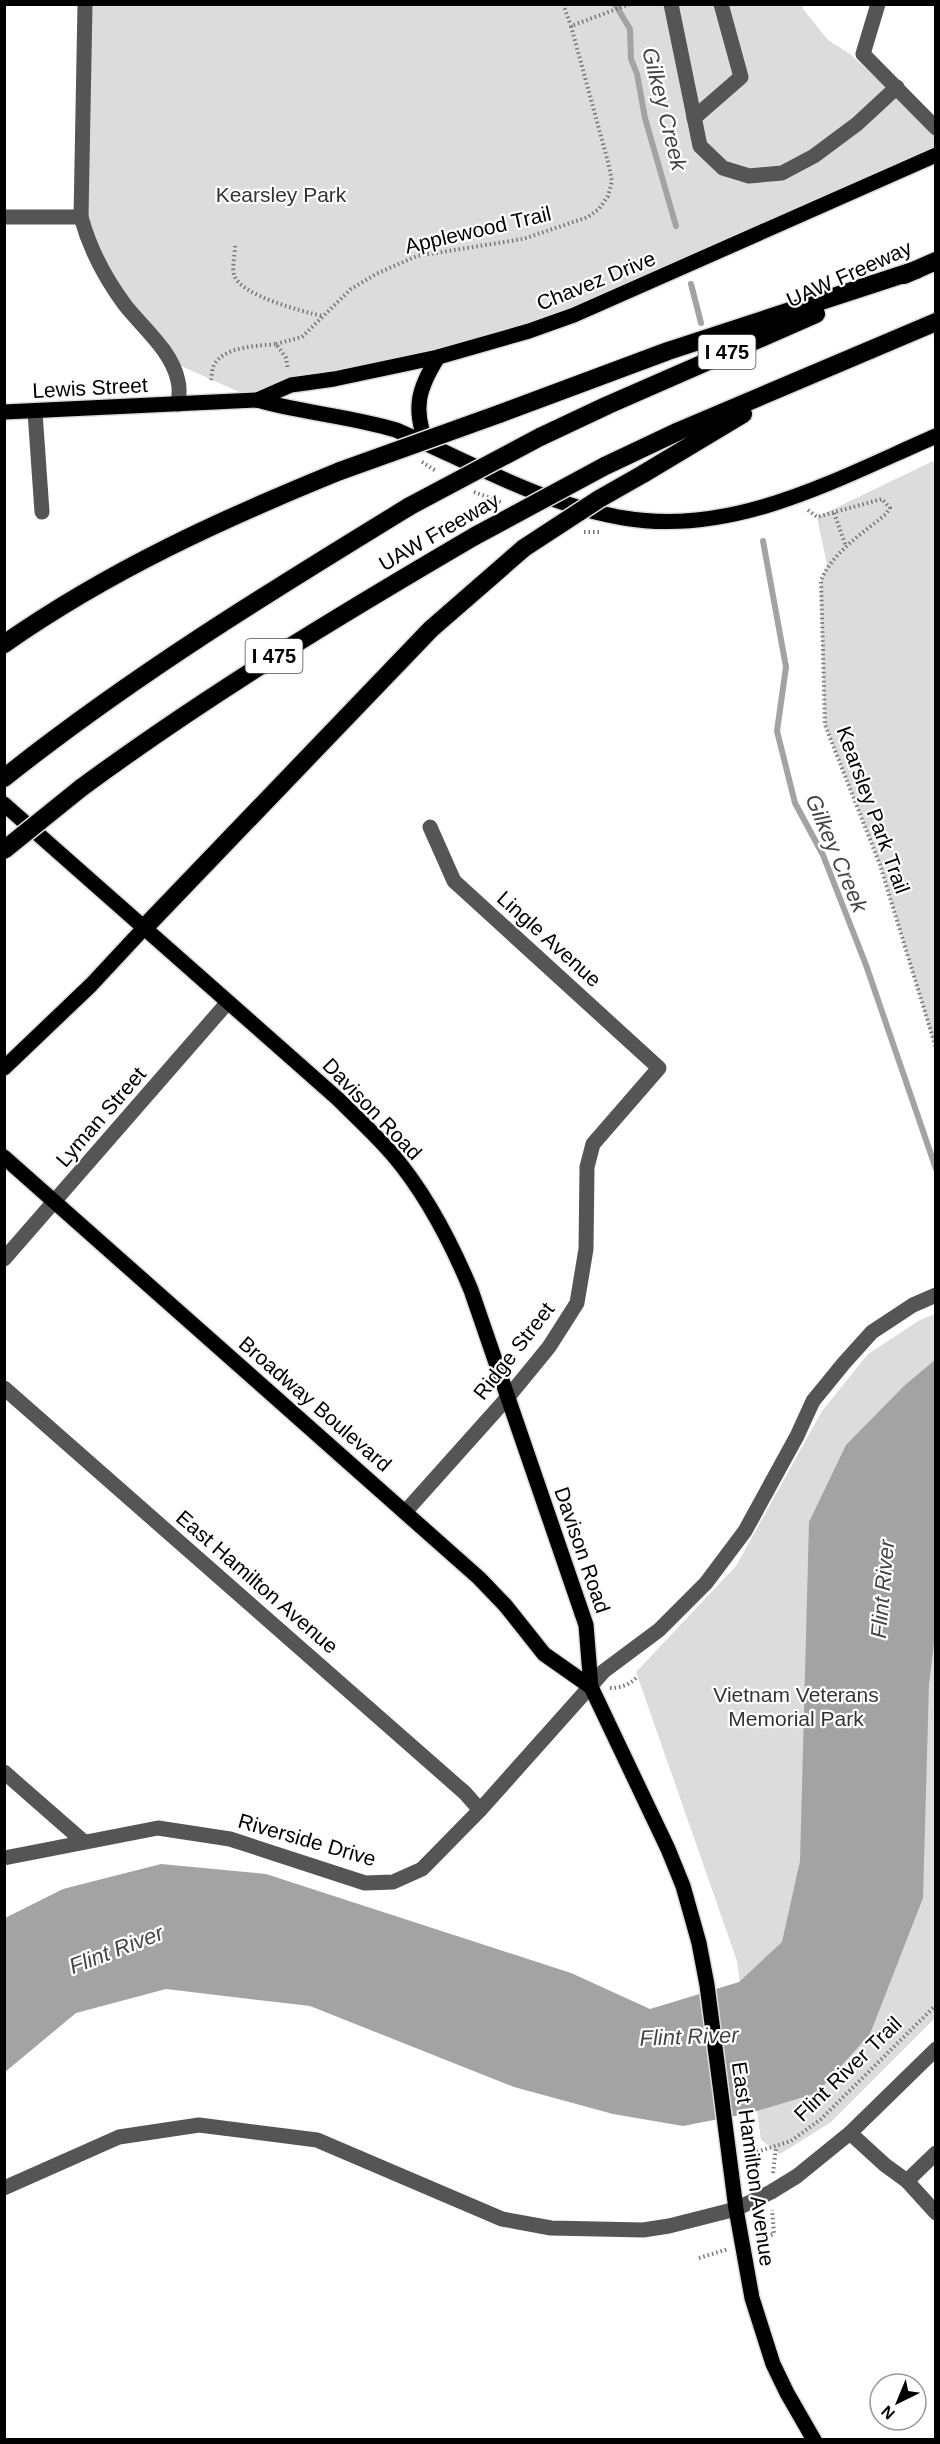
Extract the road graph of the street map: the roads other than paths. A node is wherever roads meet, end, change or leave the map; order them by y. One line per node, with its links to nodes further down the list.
1 (85, 4): 10 (street)
2 (671, 4): 6 (street)
3 (721, 4): 6 (street)
4 (878, 4): 5 (street)
5 (897, 87): 6 (street); 7 (street)
6 (694, 118)
7 (936, 128)
8 (936, 155): 14 (main road, Chavez Drive)
9 (4, 217): 10 (street)
10 (81, 218): 17 (street)
11 (936, 261): 12 (highway, UAW Freeway / I 475)
12 (916, 270): 23 (highway, bridge); 24 (highway, UAW Freeway / I 475, bridge)
13 (936, 322): 15 (highway, UAW Freeway / I 475)
14 (438, 357): 16 (main road, Chavez Drive); 21 (main road)
15 (799, 381): 27 (highway, UAW Freeway / I 475, bridge); 28 (highway, bridge)
16 (256, 400): 17 (main road, Chavez Drive); 21 (main road, Chavez Drive)
17 (178, 404): 19 (main road, Lewis Street)
18 (4, 412): 19 (main road, Lewis Street)
19 (35, 412): 22 (street)
20 (936, 436): 21 (main road, Chavez Drive)
21 (426, 443)
22 (42, 512)
23 (4, 644)
24 (4, 778)
25 (4, 804): 28 (main road, Davison Road)
26 (430, 827): 31 (street, Lingle Avenue)
27 (4, 850)
28 (145, 927): 29 (main road, Davison Road); 30 (main road)
29 (228, 1002): 33 (street, Lyman Street); 37 (main road, Davison Road)
30 (4, 1068)
31 (659, 1068): 37 (street, Ridge Street)
32 (4, 1157): 33 (main road, Broadway Boulevard)
33 (55, 1202): 34 (street, Lyman Street); 38 (main road, Broadway Boulevard)
34 (4, 1258)
35 (936, 1295): 39 (street, Riverside Drive)
36 (4, 1388): 41 (street, East Hamilton Avenue)
37 (508, 1397): 38 (street, Ridge Street); 39 (main road, Davison Road)
38 (405, 1512): 39 (main road, Broadway Boulevard)
39 (591, 1687): 41 (street, Riverside Drive); 49 (main road, East Hamilton Avenue)
40 (4, 1772): 42 (street)
41 (480, 1810): 42 (street, Riverside Drive)
42 (84, 1842): 43 (street, Riverside Drive)
43 (4, 1858)
44 (936, 2049): 45 (street)
45 (850, 2133): 47 (street); 49 (street)
46 (936, 2152): 47 (street)
47 (908, 2181): 50 (street)
48 (4, 2188): 49 (street)
49 (736, 2209): 51 (main road, East Hamilton Avenue)
50 (936, 2213)
51 (814, 2439)

